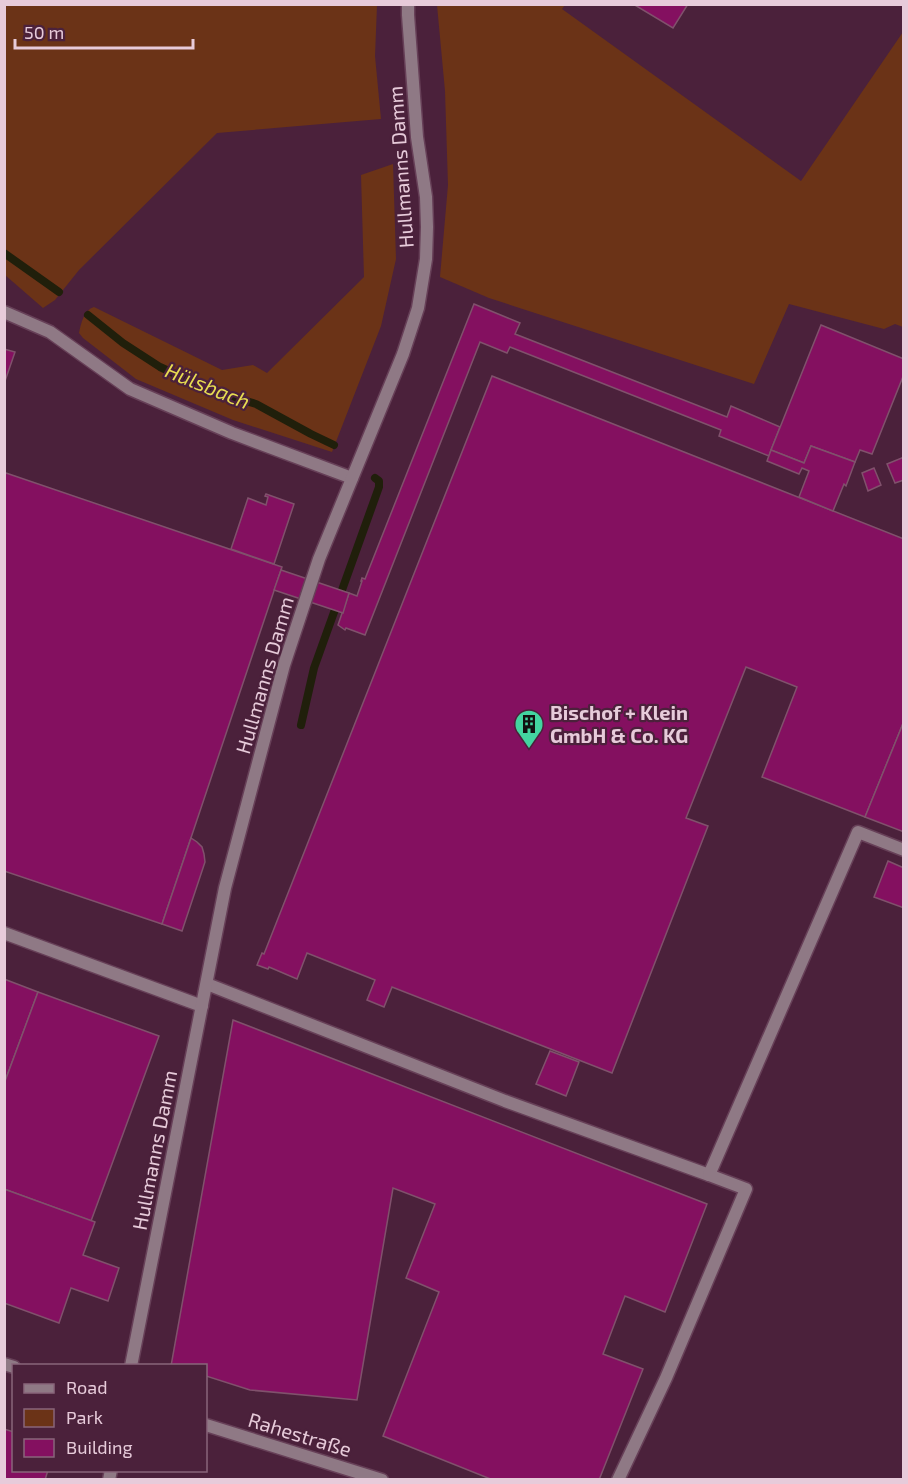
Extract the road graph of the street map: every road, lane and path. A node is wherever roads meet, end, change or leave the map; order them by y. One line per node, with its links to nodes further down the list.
1 (408, 4): 3 (street, Hullmanns Damm)
2 (4, 312): 3 (street)
3 (352, 478): 6 (street, Hullmanns Damm)
4 (903, 850): 8 (street)
5 (4, 933): 7 (street)
6 (207, 984): 7 (street, Hullmanns Damm); 8 (street)
7 (202, 1006): 9 (street, Hullmanns Damm)
8 (709, 1175): 12 (street)
9 (131, 1364)
10 (207, 1425): 11 (street, Rahestraße)
11 (382, 1479)
12 (618, 1479)

